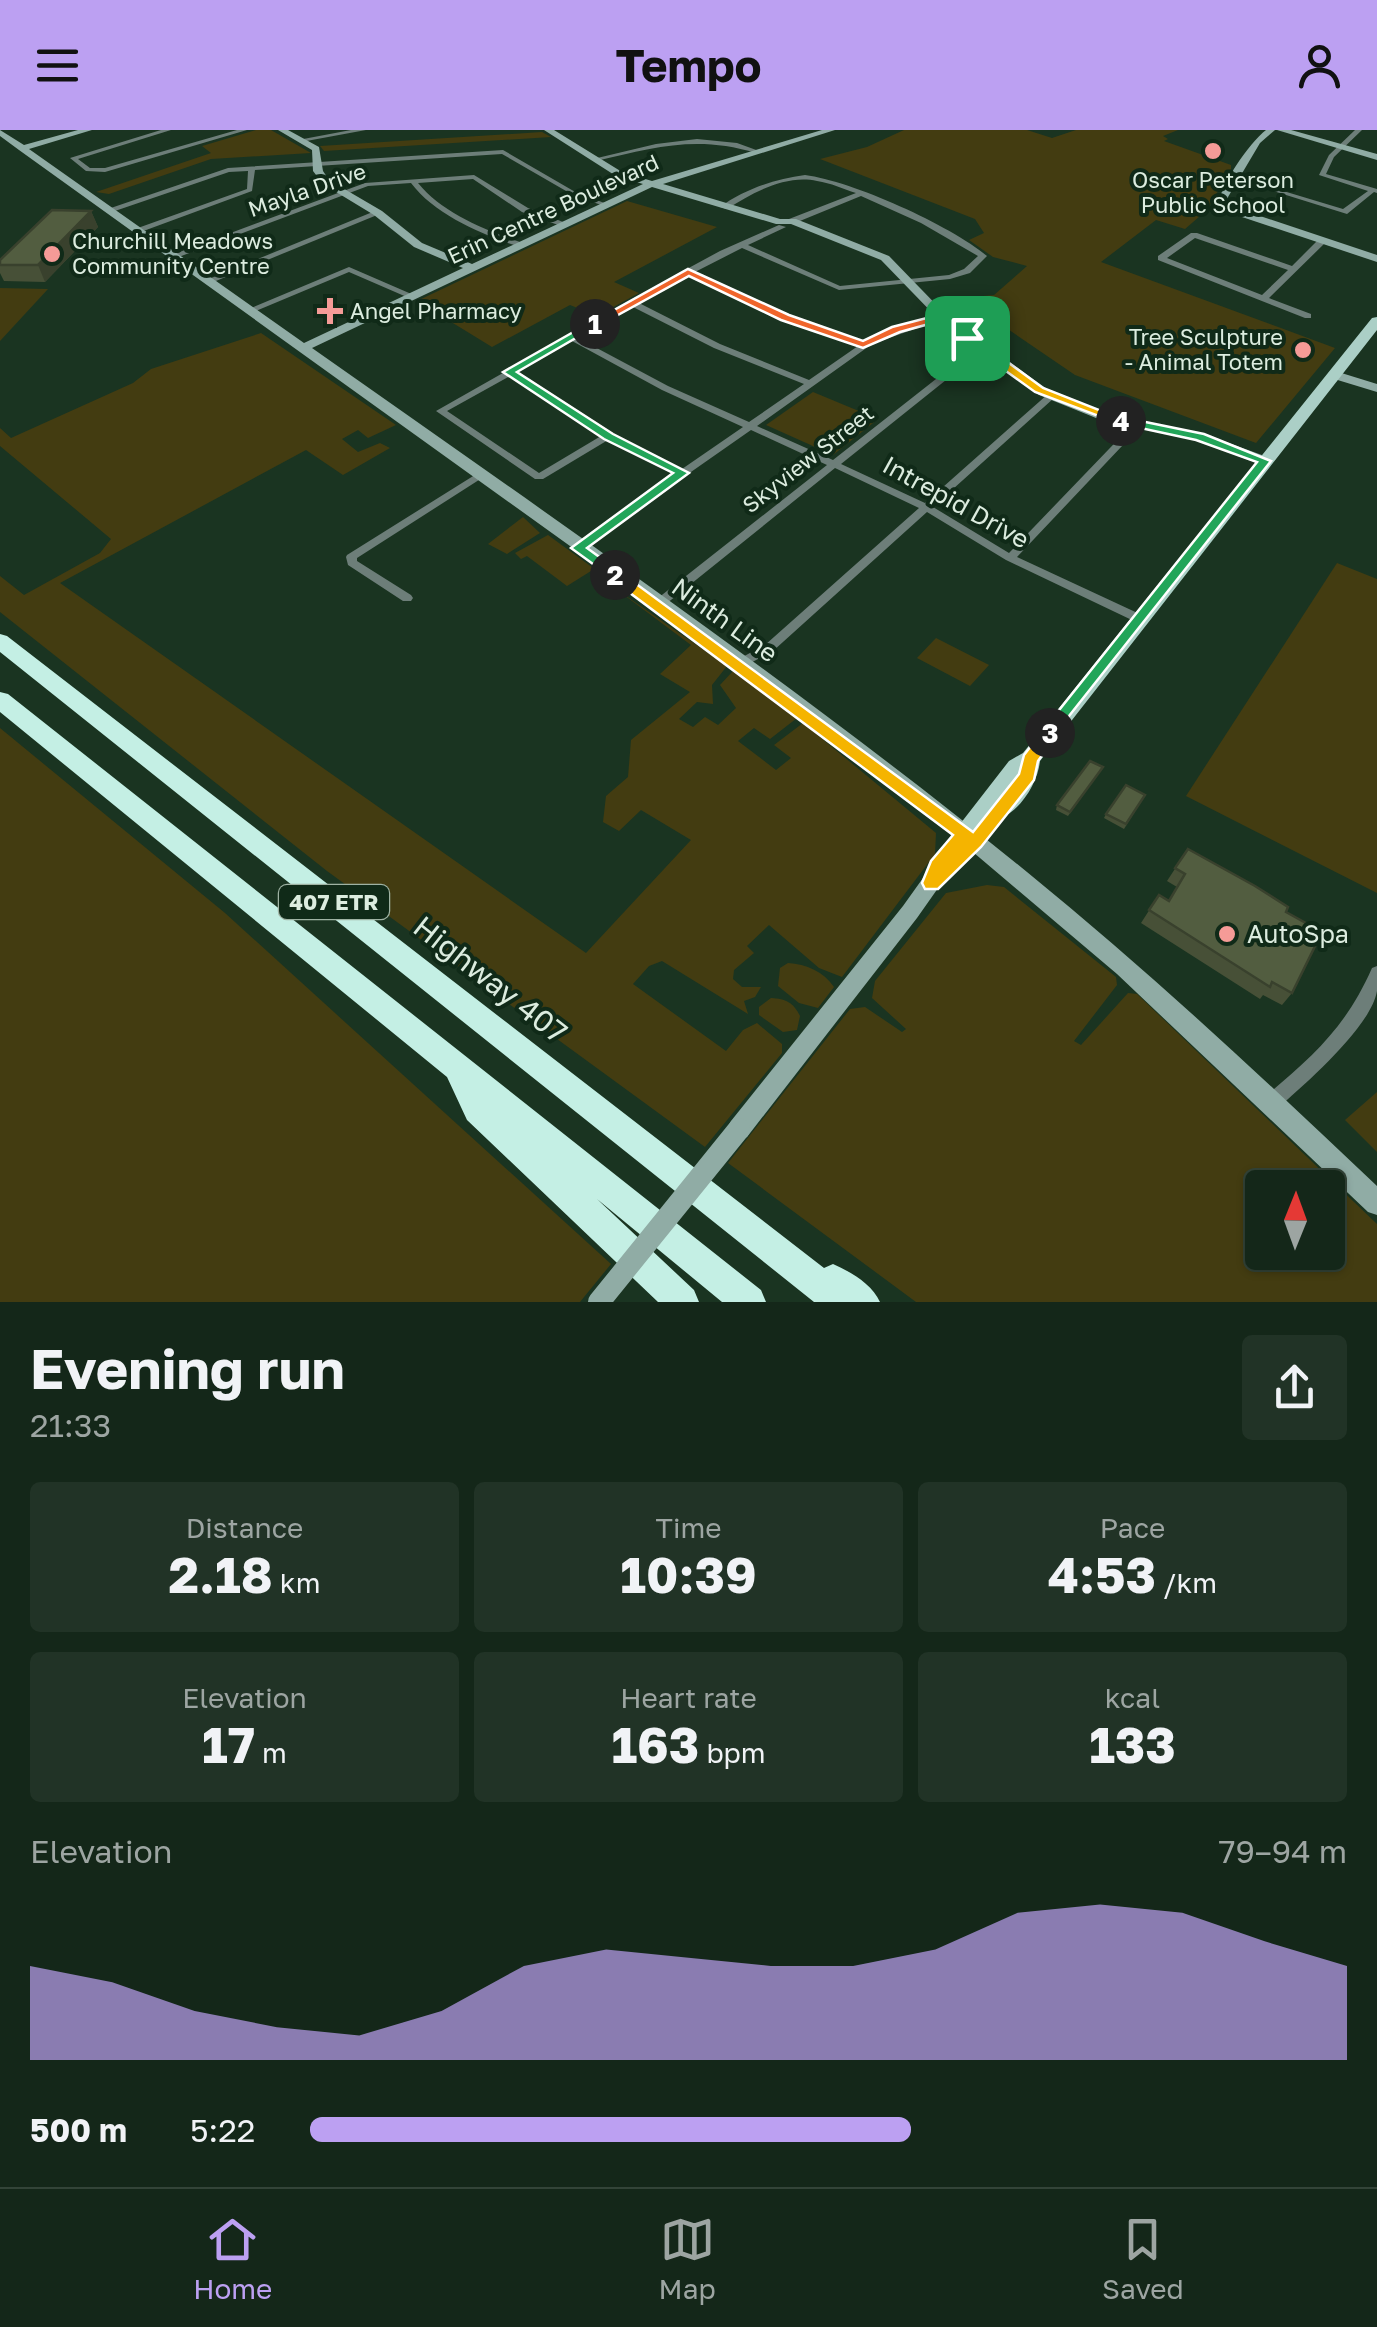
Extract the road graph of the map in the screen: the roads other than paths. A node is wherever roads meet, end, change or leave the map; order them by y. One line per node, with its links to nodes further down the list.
1 (88, 130): 17 (street)
2 (168, 130): 14 (street)
3 (206, 130): 14 (street)
4 (244, 130): 14 (street)
5 (282, 130): 15 (street)
6 (362, 130): 12 (street)
7 (548, 130): 20 (street)
8 (830, 130): 18 (street, Erin Centre Boulevard)
9 (1271, 130): 23 (street)
10 (1280, 130): 16 (street)
11 (1359, 130): 16 (street)
12 (343, 131): 15 (street)
13 (0, 132): 17 (street, Ninth Line)
14 (219, 137)
15 (301, 140): 21 (street)
16 (1340, 147): 19 (street); 26 (street)
17 (22, 148): 31 (street, Ninth Line)
18 (756, 151): 20 (street); 25 (street, Erin Centre Boulevard)
19 (1377, 157)
20 (596, 160): 25 (street)
21 (318, 164): 22 (street); 27 (street); 29 (street)
22 (252, 169): 31 (street); 35 (street)
23 (1234, 178): 26 (street); 36 (street)
24 (413, 181): 27 (street, Mayla Drive); 34 (street, Mayla Drive); 37 (street)
25 (649, 184): 29 (street, Erin Centre Boulevard); 30 (street)
26 (1375, 190)
27 (341, 192): 32 (street); 39 (street, Mayla Drive)
28 (858, 195): 30 (street); 33 (street); 45 (street)
29 (606, 205): 34 (street, Erin Centre Boulevard)
30 (724, 207): 33 (street)
31 (108, 210): 35 (street, Ninth Line)
32 (378, 212): 41 (street); 44 (street)
33 (789, 223): 38 (street); 45 (street)
34 (564, 224): 37 (street, Erin Centre Boulevard)
35 (138, 231): 39 (street, Ninth Line)
36 (1322, 241): 40 (street); 42 (street)
37 (520, 245): 41 (street, Erin Centre Boulevard)
38 (742, 245): 43 (street); 45 (street)
39 (173, 256): 44 (street, Ninth Line)
40 (1377, 259)
41 (471, 268): 46 (street, Erin Centre Boulevard)
42 (1292, 269): 47 (street); 47 (street)
43 (688, 272): 48 (street); 54 (street)
44 (208, 281): 49 (street, Ninth Line)
45 (910, 281): 51 (street)
46 (412, 296): 49 (street); 55 (street, Erin Centre Boulevard)
47 (1262, 299): 50 (street)
48 (632, 303): 53 (street); 59 (street)
49 (248, 311): 55 (street, Ninth Line)
50 (1308, 316)
51 (942, 318): 54 (street); 56 (street)
52 (1377, 322): 58 (main road)
53 (571, 338): 57 (street); 63 (street, Intrepid Drive)
54 (863, 345): 59 (street)
55 (302, 348): 68 (street, Ninth Line)
56 (990, 356): 61 (street); 66 (street, Skyview Street)
57 (508, 372): 64 (street); 64 (street)
58 (1335, 374): 60 (street); 65 (main road)
59 (809, 383): 63 (street)
60 (1377, 388)
61 (1051, 396): 62 (street); 69 (street)
62 (1137, 424): 65 (street); 71 (street)
63 (750, 426): 66 (street, Intrepid Drive); 67 (street)
64 (608, 436): 67 (street)
65 (1265, 461): 74 (main road)
66 (834, 464): 69 (street, Intrepid Drive); 73 (street, Skyview Street)
67 (682, 473): 70 (street)
68 (478, 476): 70 (street, Ninth Line); 72 (street)
69 (927, 507): 71 (street, Intrepid Drive); 76 (street)
70 (578, 548): 73 (street, Ninth Line)
71 (1010, 558): 74 (street, Intrepid Drive)
72 (407, 598)
73 (657, 605): 76 (street, Ninth Line)
74 (1140, 619): 78 (main road)
75 (0, 642): 82 (highway, Highway 407 / 407 ETR)
76 (739, 664): 78 (street, Ninth Line)
77 (0, 700): 80 (highway, 407 ETR)
78 (970, 838): 81 (street, Ninth Line); 84 (street, bridge)
79 (1377, 973): 81 (street)
80 (454, 1069): 85 (highway); 86 (highway, 407 ETR)
81 (1272, 1102): 83 (street, Ninth Line)
82 (667, 1164): 87 (highway, Highway 407 / 407 ETR); 88 (highway)
83 (1377, 1204)
84 (599, 1302)
85 (682, 1302)
86 (749, 1302)
87 (841, 1302)
88 (864, 1302)

